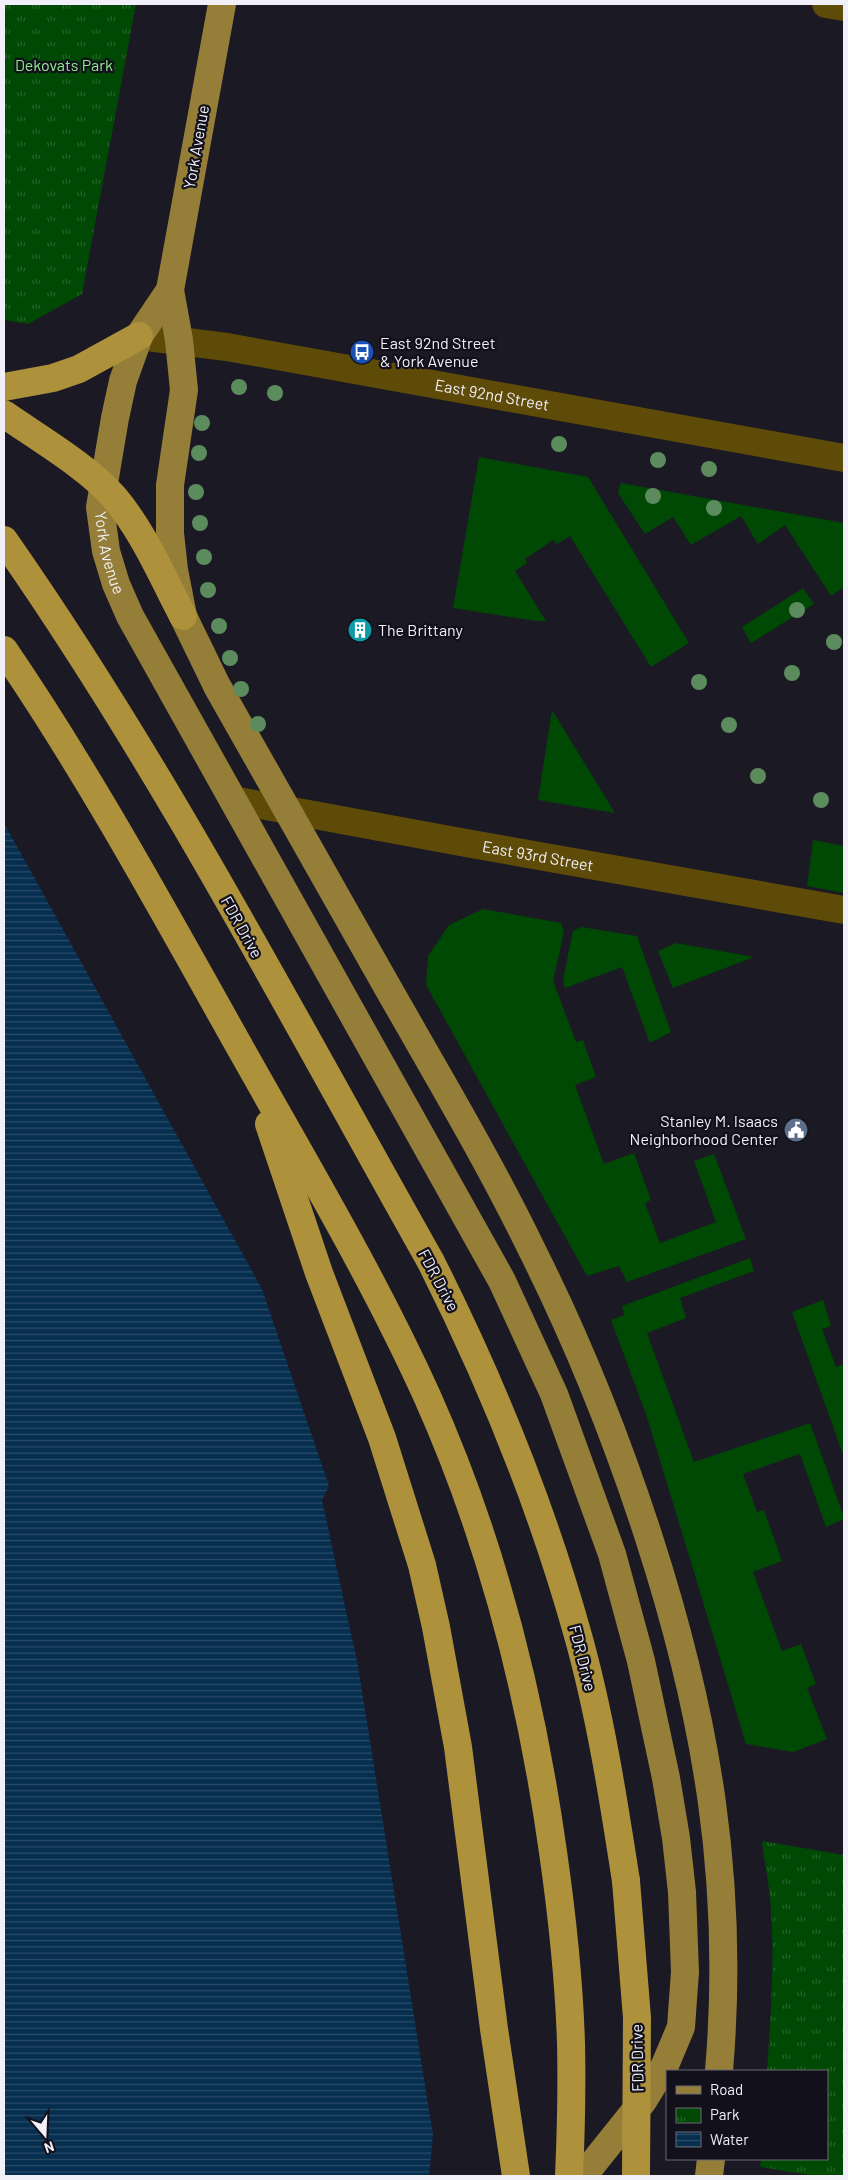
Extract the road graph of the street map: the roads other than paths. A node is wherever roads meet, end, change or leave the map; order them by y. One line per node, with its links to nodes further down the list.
1 (222, 4): 4 (main road, York Avenue)
2 (826, 4): 3 (street)
3 (844, 7)
4 (170, 290): 5 (main road, York Avenue); 6 (main road, York Avenue)
5 (139, 336): 6 (street, East 92nd Street); 7 (highway); 10 (main road, York Avenue)
6 (179, 340): 9 (street, East 92nd Street); 12 (main road, York Avenue)
7 (4, 387)
8 (4, 414): 10 (highway)
9 (844, 458)
10 (104, 486): 12 (highway); 14 (main road, York Avenue)
11 (4, 540): 25 (highway, FDR Drive, bridge)
12 (183, 616): 15 (main road, York Avenue)
13 (4, 650): 17 (highway)
14 (233, 800): 15 (street, East 93rd Street); 19 (main road, FDR Drive)
15 (285, 809): 16 (street, East 93rd Street); 18 (main road)
16 (844, 910)
17 (247, 1061): 22 (highway); 23 (highway)
18 (709, 1773): 19 (main road); 20 (main road)
19 (666, 1778): 24 (main road, FDR Drive)
20 (718, 2070)
21 (711, 2160): 26 (main road)
22 (516, 2176)
23 (569, 2176)
24 (583, 2176)
25 (636, 2176)
26 (709, 2176)

